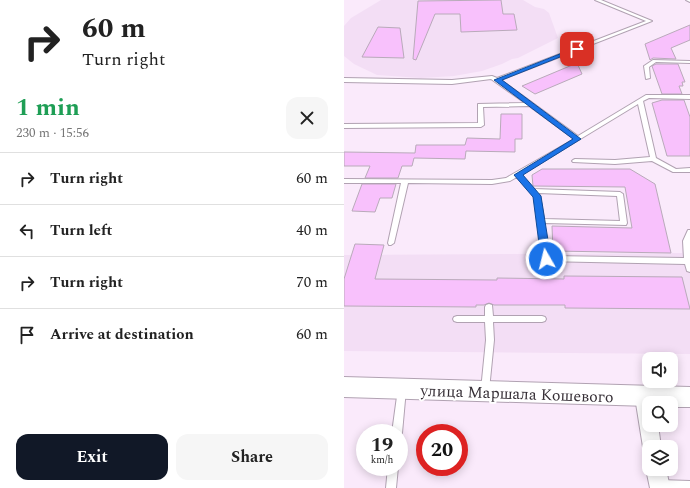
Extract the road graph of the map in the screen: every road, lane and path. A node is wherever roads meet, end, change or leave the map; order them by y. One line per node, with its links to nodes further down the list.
1 (597, 0): 5 (lane)
2 (690, 62): 3 (lane)
3 (648, 78)
4 (344, 80): 5 (lane)
5 (497, 80): 8 (lane)
6 (690, 97): 7 (lane)
7 (640, 102): 10 (lane); 11 (lane)
8 (530, 104): 9 (lane); 10 (lane)
9 (344, 126)
10 (578, 139): 14 (lane)
11 (653, 159): 12 (lane); 13 (lane)
12 (576, 161)
13 (690, 170)
14 (518, 175): 16 (lane); 17 (lane)
15 (344, 181): 16 (lane)
16 (405, 182): 20 (lane)
17 (533, 191): 18 (lane); 18 (lane)
18 (541, 221): 21 (lane)
19 (690, 232): 21 (lane)
20 (391, 244)
21 (688, 261): 22 (lane)
22 (690, 268)
23 (489, 307): 25 (lane)
24 (457, 319): 25 (lane)
25 (489, 319): 26 (lane); 29 (lane)
26 (542, 319)
27 (344, 381): 29 (street)
28 (344, 387): 31 (street, улица Маршала Кошевого)
29 (485, 388): 30 (street); 31 (street, улица Маршала Кошевого); 32 (street, улица Маршала Кошевого)
30 (690, 388)
31 (402, 389): 35 (lane)
32 (642, 397)
33 (678, 397): 34 (street, улица Маршала Кошевого)
34 (690, 397)
35 (398, 424)
36 (392, 476): 39 (lane)
37 (659, 481): 38 (lane)
38 (690, 486)
39 (391, 488)

